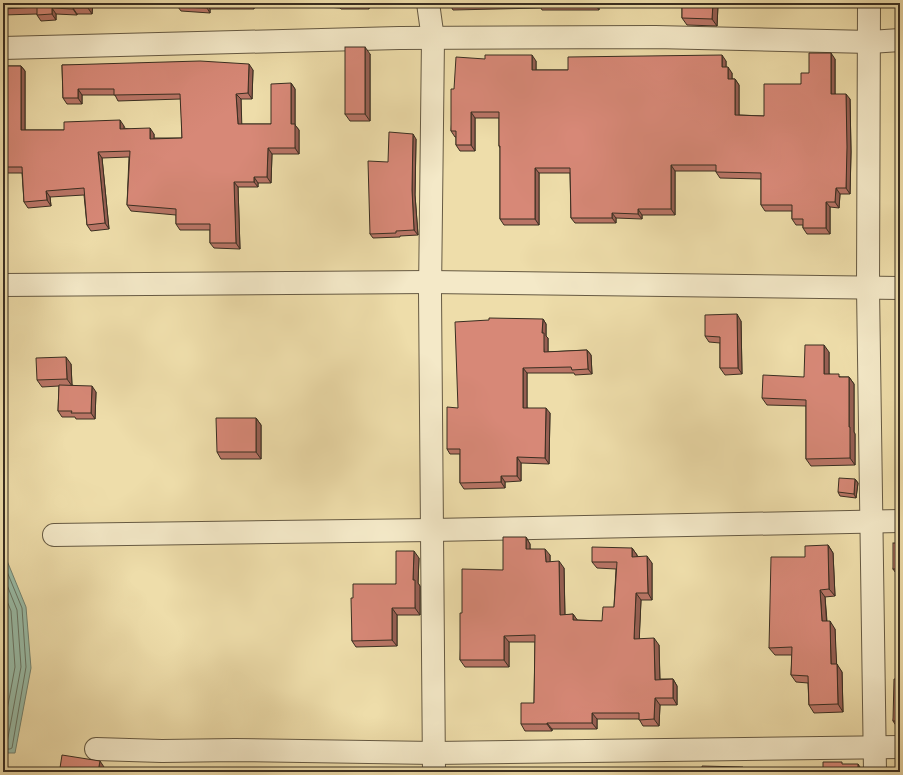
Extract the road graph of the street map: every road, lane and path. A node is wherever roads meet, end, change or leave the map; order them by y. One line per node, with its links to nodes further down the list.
1 (428, 3): 3 (street)
2 (869, 3): 5 (street)
3 (433, 39): 5 (street); 6 (street); 7 (street)
4 (900, 40): 5 (street)
5 (870, 42): 9 (street)
6 (3, 48)
7 (430, 282): 8 (street); 9 (street); 13 (street)
8 (3, 284)
9 (868, 288): 10 (street); 11 (street)
10 (900, 288)
11 (872, 521): 12 (street); 13 (street); 15 (street)
12 (900, 521)
13 (432, 530): 14 (street); 18 (street)
14 (54, 535)
15 (874, 747): 16 (street); 18 (street); 19 (street)
16 (900, 747)
17 (96, 749): 18 (street)
18 (434, 762)
19 (875, 772)

